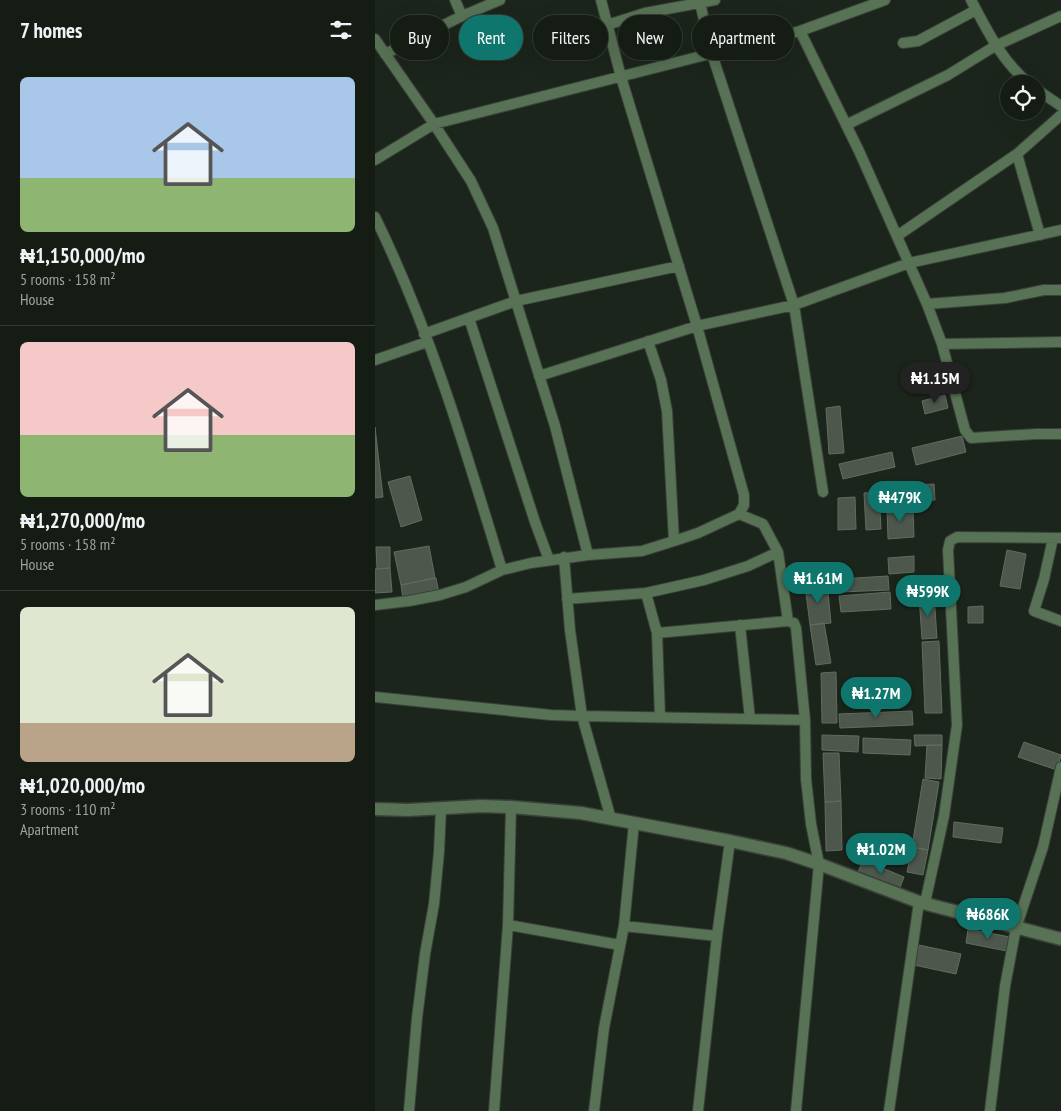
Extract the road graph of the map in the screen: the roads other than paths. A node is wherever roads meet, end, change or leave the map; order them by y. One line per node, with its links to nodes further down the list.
1 (455, 0): 9 (street)
2 (501, 0): 10 (street)
3 (601, 0): 11 (street)
4 (715, 0): 7 (street)
5 (885, 0): 17 (street)
6 (971, 0): 8 (street)
7 (700, 3): 12 (street); 15 (street)
8 (976, 10): 20 (street); 21 (street)
9 (462, 15)
10 (464, 15)
11 (605, 15)
12 (703, 15)
13 (1061, 16): 21 (street)
14 (459, 17): 22 (street)
15 (608, 25)
16 (608, 29): 26 (street)
17 (800, 30): 18 (street); 31 (street)
18 (794, 32)
19 (375, 39): 22 (street)
20 (903, 43)
21 (995, 46): 25 (street); 31 (street)
22 (385, 54): 30 (street)
23 (692, 59): 26 (street)
24 (714, 60): 43 (street)
25 (1021, 75)
26 (621, 76): 30 (street); 39 (street)
27 (1045, 95): 28 (street)
28 (1061, 106)
29 (1061, 115): 32 (street)
30 (434, 124): 33 (street); 41 (street)
31 (846, 125): 37 (street)
32 (1017, 154): 36 (street); 37 (street)
33 (375, 160)
34 (375, 217): 46 (street)
35 (1061, 230): 36 (street)
36 (1040, 235): 38 (street)
37 (897, 236): 38 (street)
38 (909, 263): 42 (street); 43 (street)
39 (679, 266): 41 (street); 45 (street)
40 (1061, 290): 42 (street)
41 (515, 301): 44 (street); 51 (street)
42 (927, 304): 49 (street)
43 (794, 305): 45 (street); 53 (street)
44 (469, 318): 46 (street); 60 (street)
45 (697, 326): 47 (street); 54 (street)
46 (426, 338): 50 (street); 61 (street)
47 (648, 341): 51 (street); 56 (street)
48 (1061, 342): 49 (street)
49 (942, 344): 52 (street)
50 (375, 360)
51 (539, 376): 58 (street)
52 (1061, 434)
53 (823, 492)
54 (739, 514): 56 (street); 57 (street)
55 (1057, 538): 66 (street); 82 (street)
56 (674, 542): 58 (street)
57 (778, 552): 62 (street); 65 (street)
58 (588, 555): 59 (street)
59 (564, 558): 60 (street); 63 (street)
60 (549, 560): 61 (street)
61 (502, 570): 64 (street)
62 (646, 593): 63 (street); 68 (street)
63 (567, 599): 70 (street)
64 (375, 605)
65 (788, 621): 67 (street); 73 (street)
66 (1061, 621)
67 (740, 625): 68 (street); 72 (street)
68 (657, 633): 71 (street)
69 (375, 697): 70 (street)
70 (582, 716): 71 (street); 78 (street)
71 (660, 718): 72 (street)
72 (750, 719): 73 (street)
73 (805, 720): 81 (street)
74 (1061, 767): 85 (street)
75 (511, 807): 76 (street); 78 (street); 83 (street)
76 (441, 808): 77 (street); 89 (street)
77 (375, 809)
78 (611, 819): 79 (street)
79 (634, 823): 80 (street); 84 (street)
80 (730, 841): 81 (street); 86 (street)
81 (819, 864): 82 (street); 93 (street)
82 (922, 903): 85 (street); 94 (street)
83 (508, 925): 88 (street); 90 (street)
84 (624, 926): 86 (street); 88 (street)
85 (1016, 928): 87 (street); 95 (street)
86 (717, 936): 92 (street)
87 (1061, 939)
88 (620, 946): 91 (street)
89 (409, 1111)
90 (494, 1111)
91 (594, 1111)
92 (698, 1111)
93 (795, 1111)
94 (889, 1111)
95 (990, 1111)

